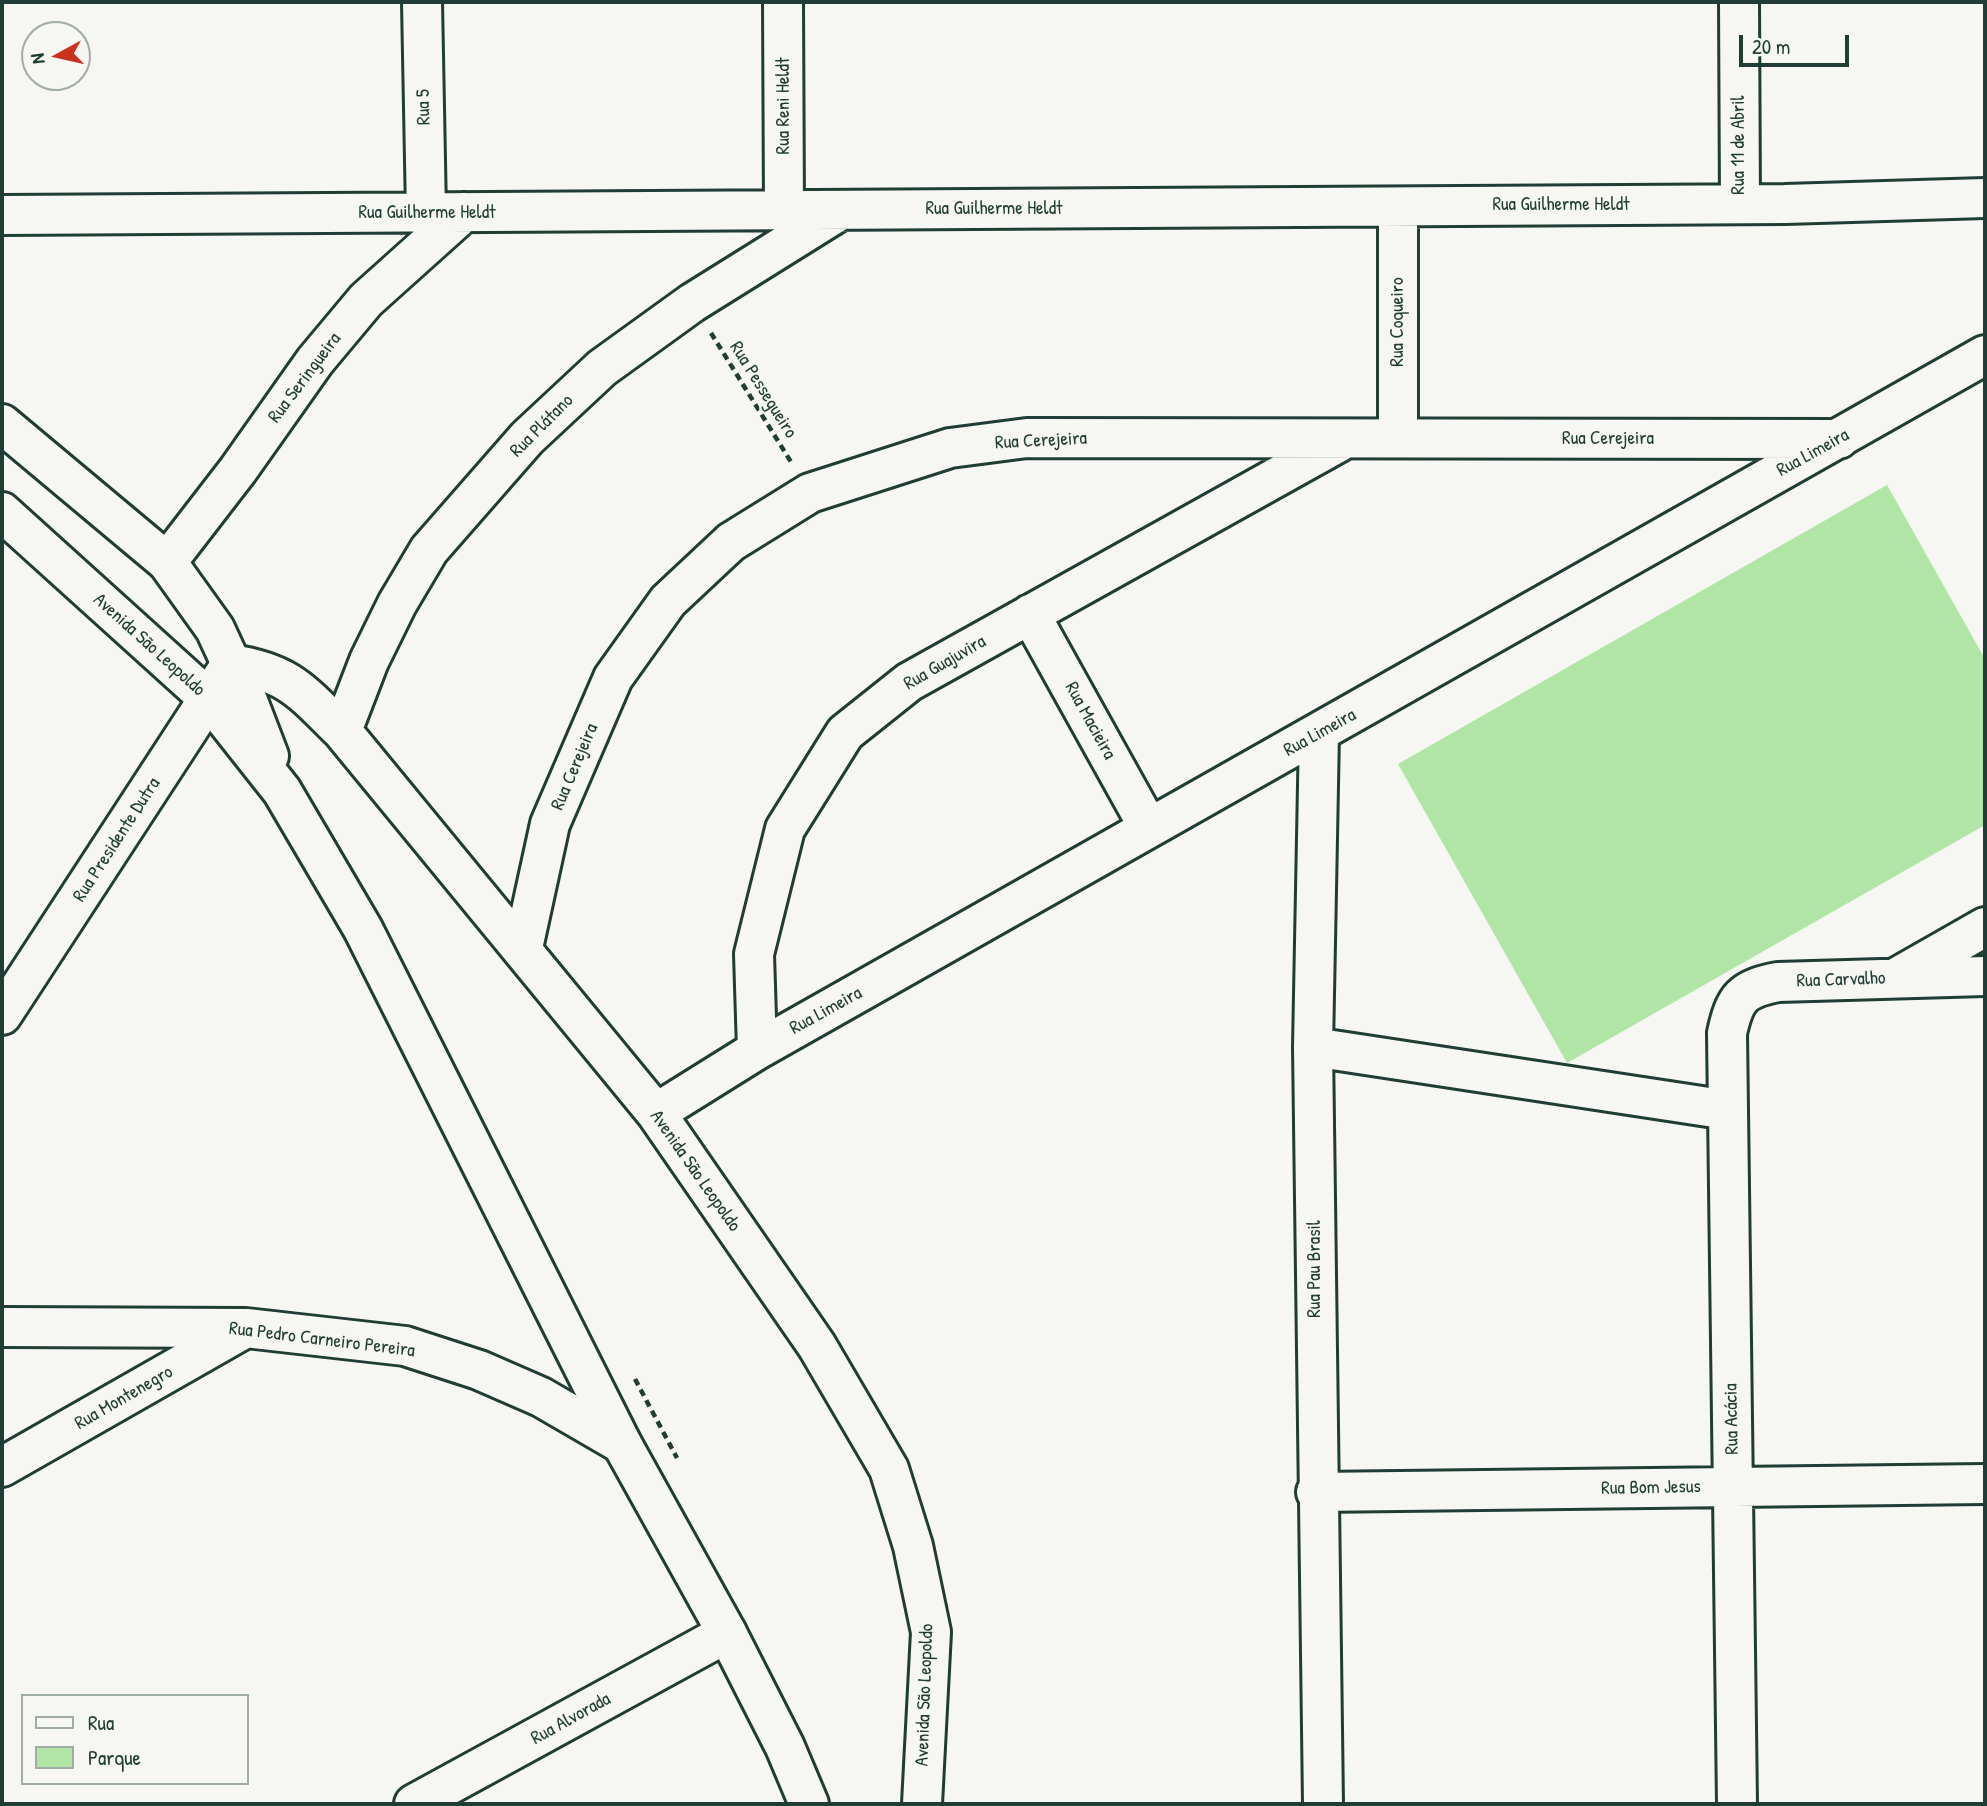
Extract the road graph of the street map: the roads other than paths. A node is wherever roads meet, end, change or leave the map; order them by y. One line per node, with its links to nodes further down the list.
1 (422, 2): 10 (street, Rua 5)
2 (783, 2): 7 (street, Rua Reni Heldt)
3 (1739, 2): 5 (street, Rua 11 de Abril)
4 (1985, 198): 5 (street, Rua Guilherme Heldt)
5 (1740, 204): 6 (street, Rua Guilherme Heldt)
6 (1398, 206): 8 (street, Rua Guilherme Heldt); 15 (street, Rua Coqueiro)
7 (784, 210): 8 (street, Rua Guilherme Heldt); 9 (street, Rua Guilherme Heldt)
8 (841, 210): 22 (street, Rua Plátano)
9 (464, 212): 10 (street, Rua Guilherme Heldt); 18 (street, Rua Seringueira)
10 (426, 213): 11 (street, Rua Guilherme Heldt)
11 (2, 215)
12 (1985, 355): 16 (street, Rua Limeira)
13 (2, 424): 18 (street, Avenida São Leopoldo)
14 (1346, 438): 15 (street, Rua Cerejeira); 19 (street, Rua Guajuvira); 27 (street, Rua Cerejeira)
15 (1398, 438): 16 (street, Rua Cerejeira)
16 (1839, 439): 23 (street, Rua Limeira)
17 (2, 512): 21 (street, Avenida São Leopoldo)
18 (167, 562): 20 (street, Avenida São Leopoldo)
19 (1030, 614): 25 (street, Rua Macieira); 33 (street, Rua Guajuvira)
20 (232, 664): 21 (street, Rua Presidente Dutra); 22 (street, Avenida São Leopoldo); 24 (street, Avenida São Leopoldo)
21 (210, 700): 24 (street, Avenida São Leopoldo); 30 (street, Rua Presidente Dutra)
22 (342, 731): 27 (street, Avenida São Leopoldo)
23 (1319, 733): 25 (street, Rua Limeira); 32 (street, Rua Pau Brasil)
24 (282, 791): 38 (street, Avenida São Leopoldo)
25 (1149, 828): 33 (street, Rua Limeira)
26 (1985, 927): 29 (street)
27 (523, 948): 35 (street, Avenida São Leopoldo)
28 (1985, 976): 29 (street, Rua Carvalho)
29 (1894, 978): 31 (street, Rua Carvalho)
30 (2, 1015)
31 (1727, 1033): 34 (street, Rua Acácia)
32 (1313, 1046): 34 (street); 42 (street, Rua Pau Brasil)
33 (757, 1050): 35 (street, Rua Limeira)
34 (1728, 1110): 41 (street, Rua Acácia)
35 (656, 1113): 46 (street, Avenida São Leopoldo)
36 (2, 1327): 37 (street, Rua Pedro Carneiro Pereira)
37 (246, 1328): 38 (street, Rua Pedro Carneiro Pereira); 39 (street, Rua Montenegro)
38 (622, 1444): 43 (street, Avenida São Leopoldo)
39 (2, 1467)
40 (1985, 1484): 41 (street, Rua Bom Jesus)
41 (1733, 1487): 42 (street, Rua Bom Jesus); 48 (street, Rua Acácia)
42 (1316, 1492): 47 (street, Rua Pau Brasil)
43 (727, 1633): 44 (street, Rua Alvorada); 45 (street, Avenida São Leopoldo)
44 (414, 1804)
45 (809, 1804)
46 (922, 1804)
47 (1323, 1804)
48 (1737, 1804)

